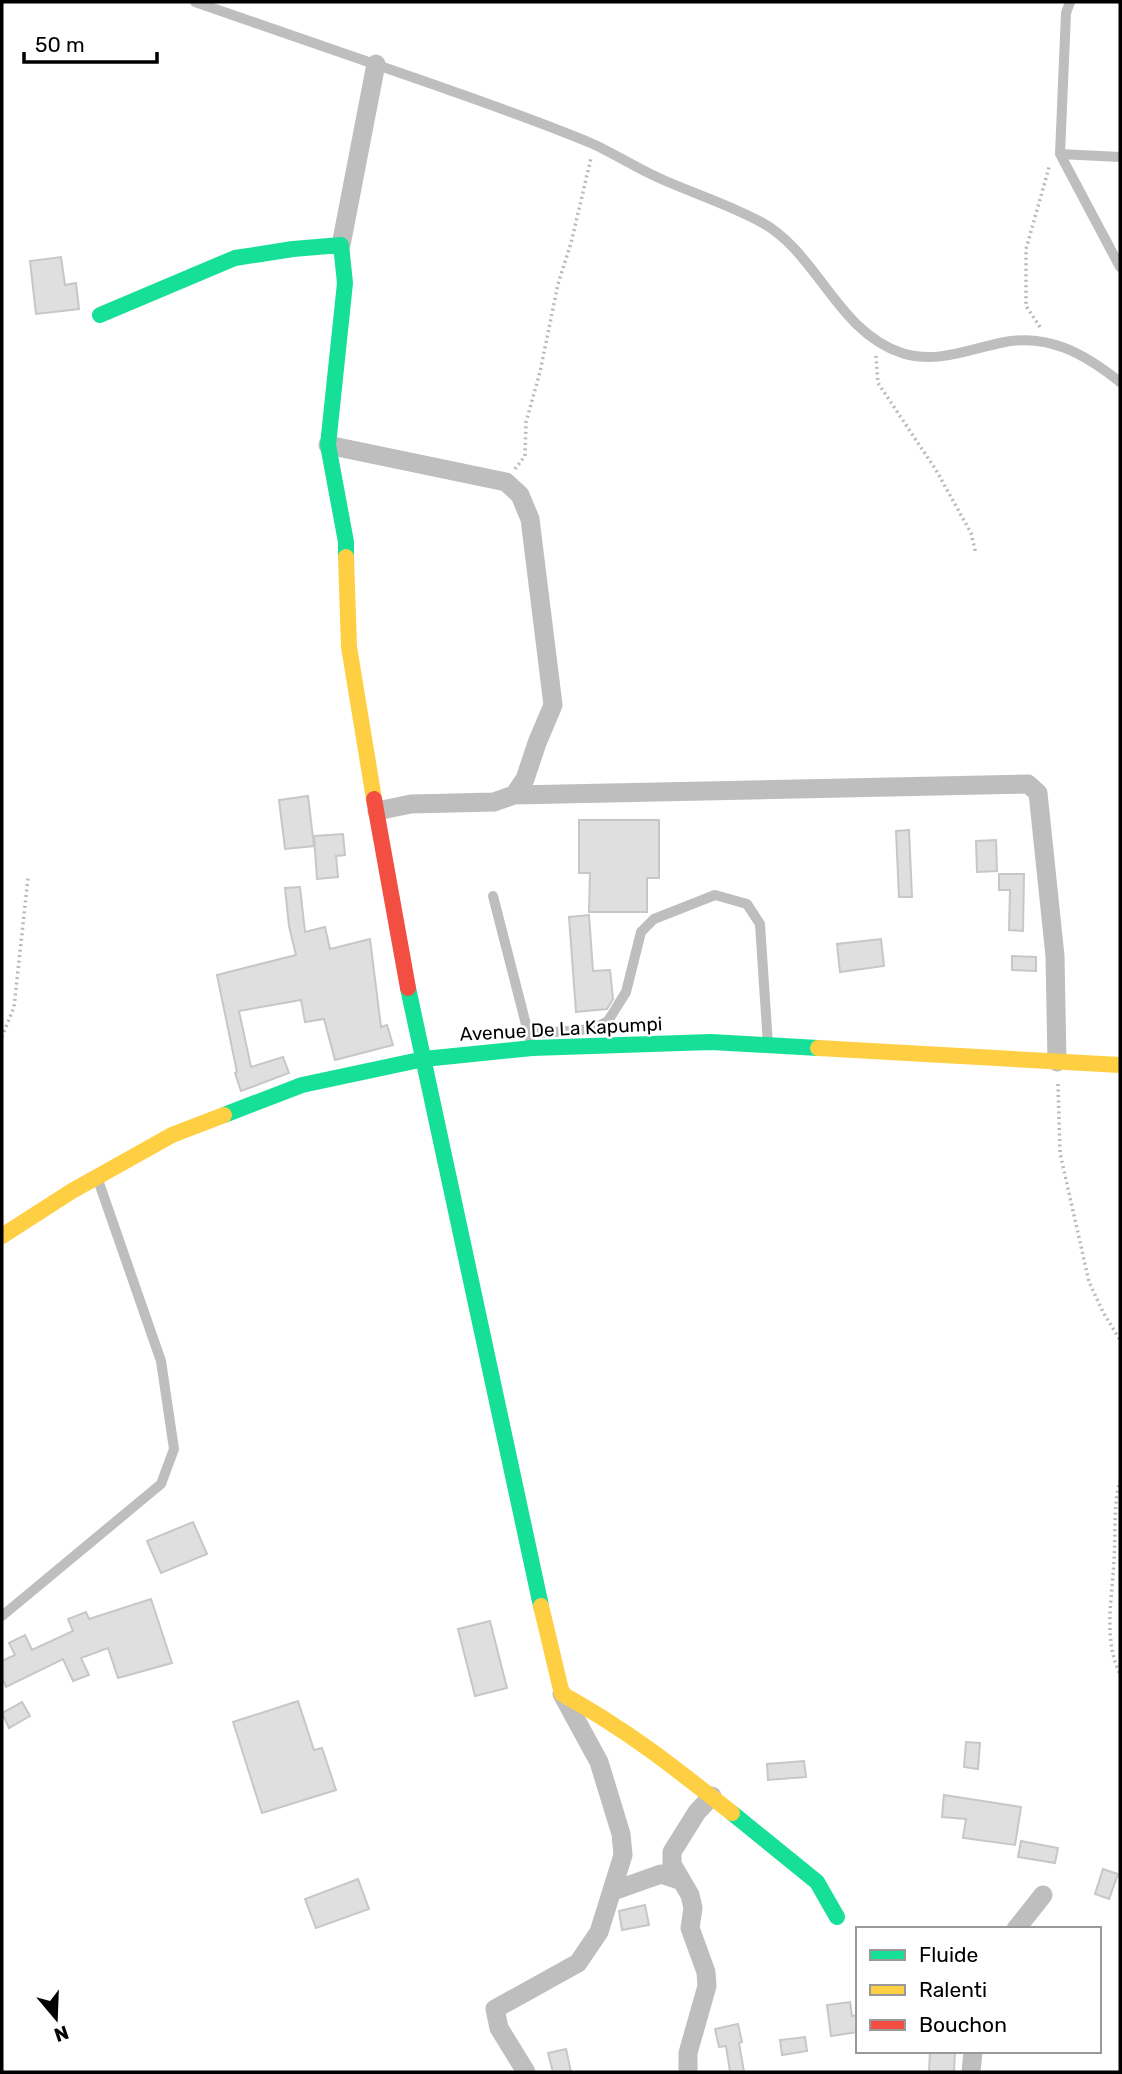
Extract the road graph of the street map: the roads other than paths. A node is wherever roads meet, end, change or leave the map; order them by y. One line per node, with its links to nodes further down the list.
1 (195, 2): 3 (lane)
2 (1070, 2): 4 (lane)
3 (376, 64): 6 (street); 9 (lane)
4 (1059, 154): 5 (lane); 7 (lane)
5 (1120, 157)
6 (341, 245): 8 (street); 10 (street)
7 (1120, 267)
8 (100, 315)
9 (1120, 382)
10 (328, 445): 11 (street); 12 (street)
11 (514, 795): 12 (street); 17 (street)
12 (377, 811): 16 (street)
13 (493, 896): 14 (lane)
14 (530, 1041): 15 (street, Avenue De La Kapumpi); 15 (lane); 16 (street, Avenue De La Kapumpi)
15 (768, 1045): 17 (street, Avenue De La Kapumpi)
16 (424, 1059): 19 (street, Avenue De La Kapumpi); 22 (street)
17 (1057, 1062): 18 (street, Avenue De La Kapumpi)
18 (1120, 1065)
19 (97, 1177): 20 (street, Avenue De La Kapumpi); 21 (lane)
20 (2, 1236)
21 (2, 1616)
22 (562, 1694): 23 (street); 25 (street)
23 (712, 1796): 24 (street); 27 (street)
24 (682, 1881): 25 (street); 31 (street)
25 (613, 1891): 30 (street)
26 (1043, 1895): 28 (street)
27 (837, 1917)
28 (1018, 1927)
29 (973, 2053): 32 (street)
30 (526, 2072)
31 (688, 2072)
32 (971, 2072)

